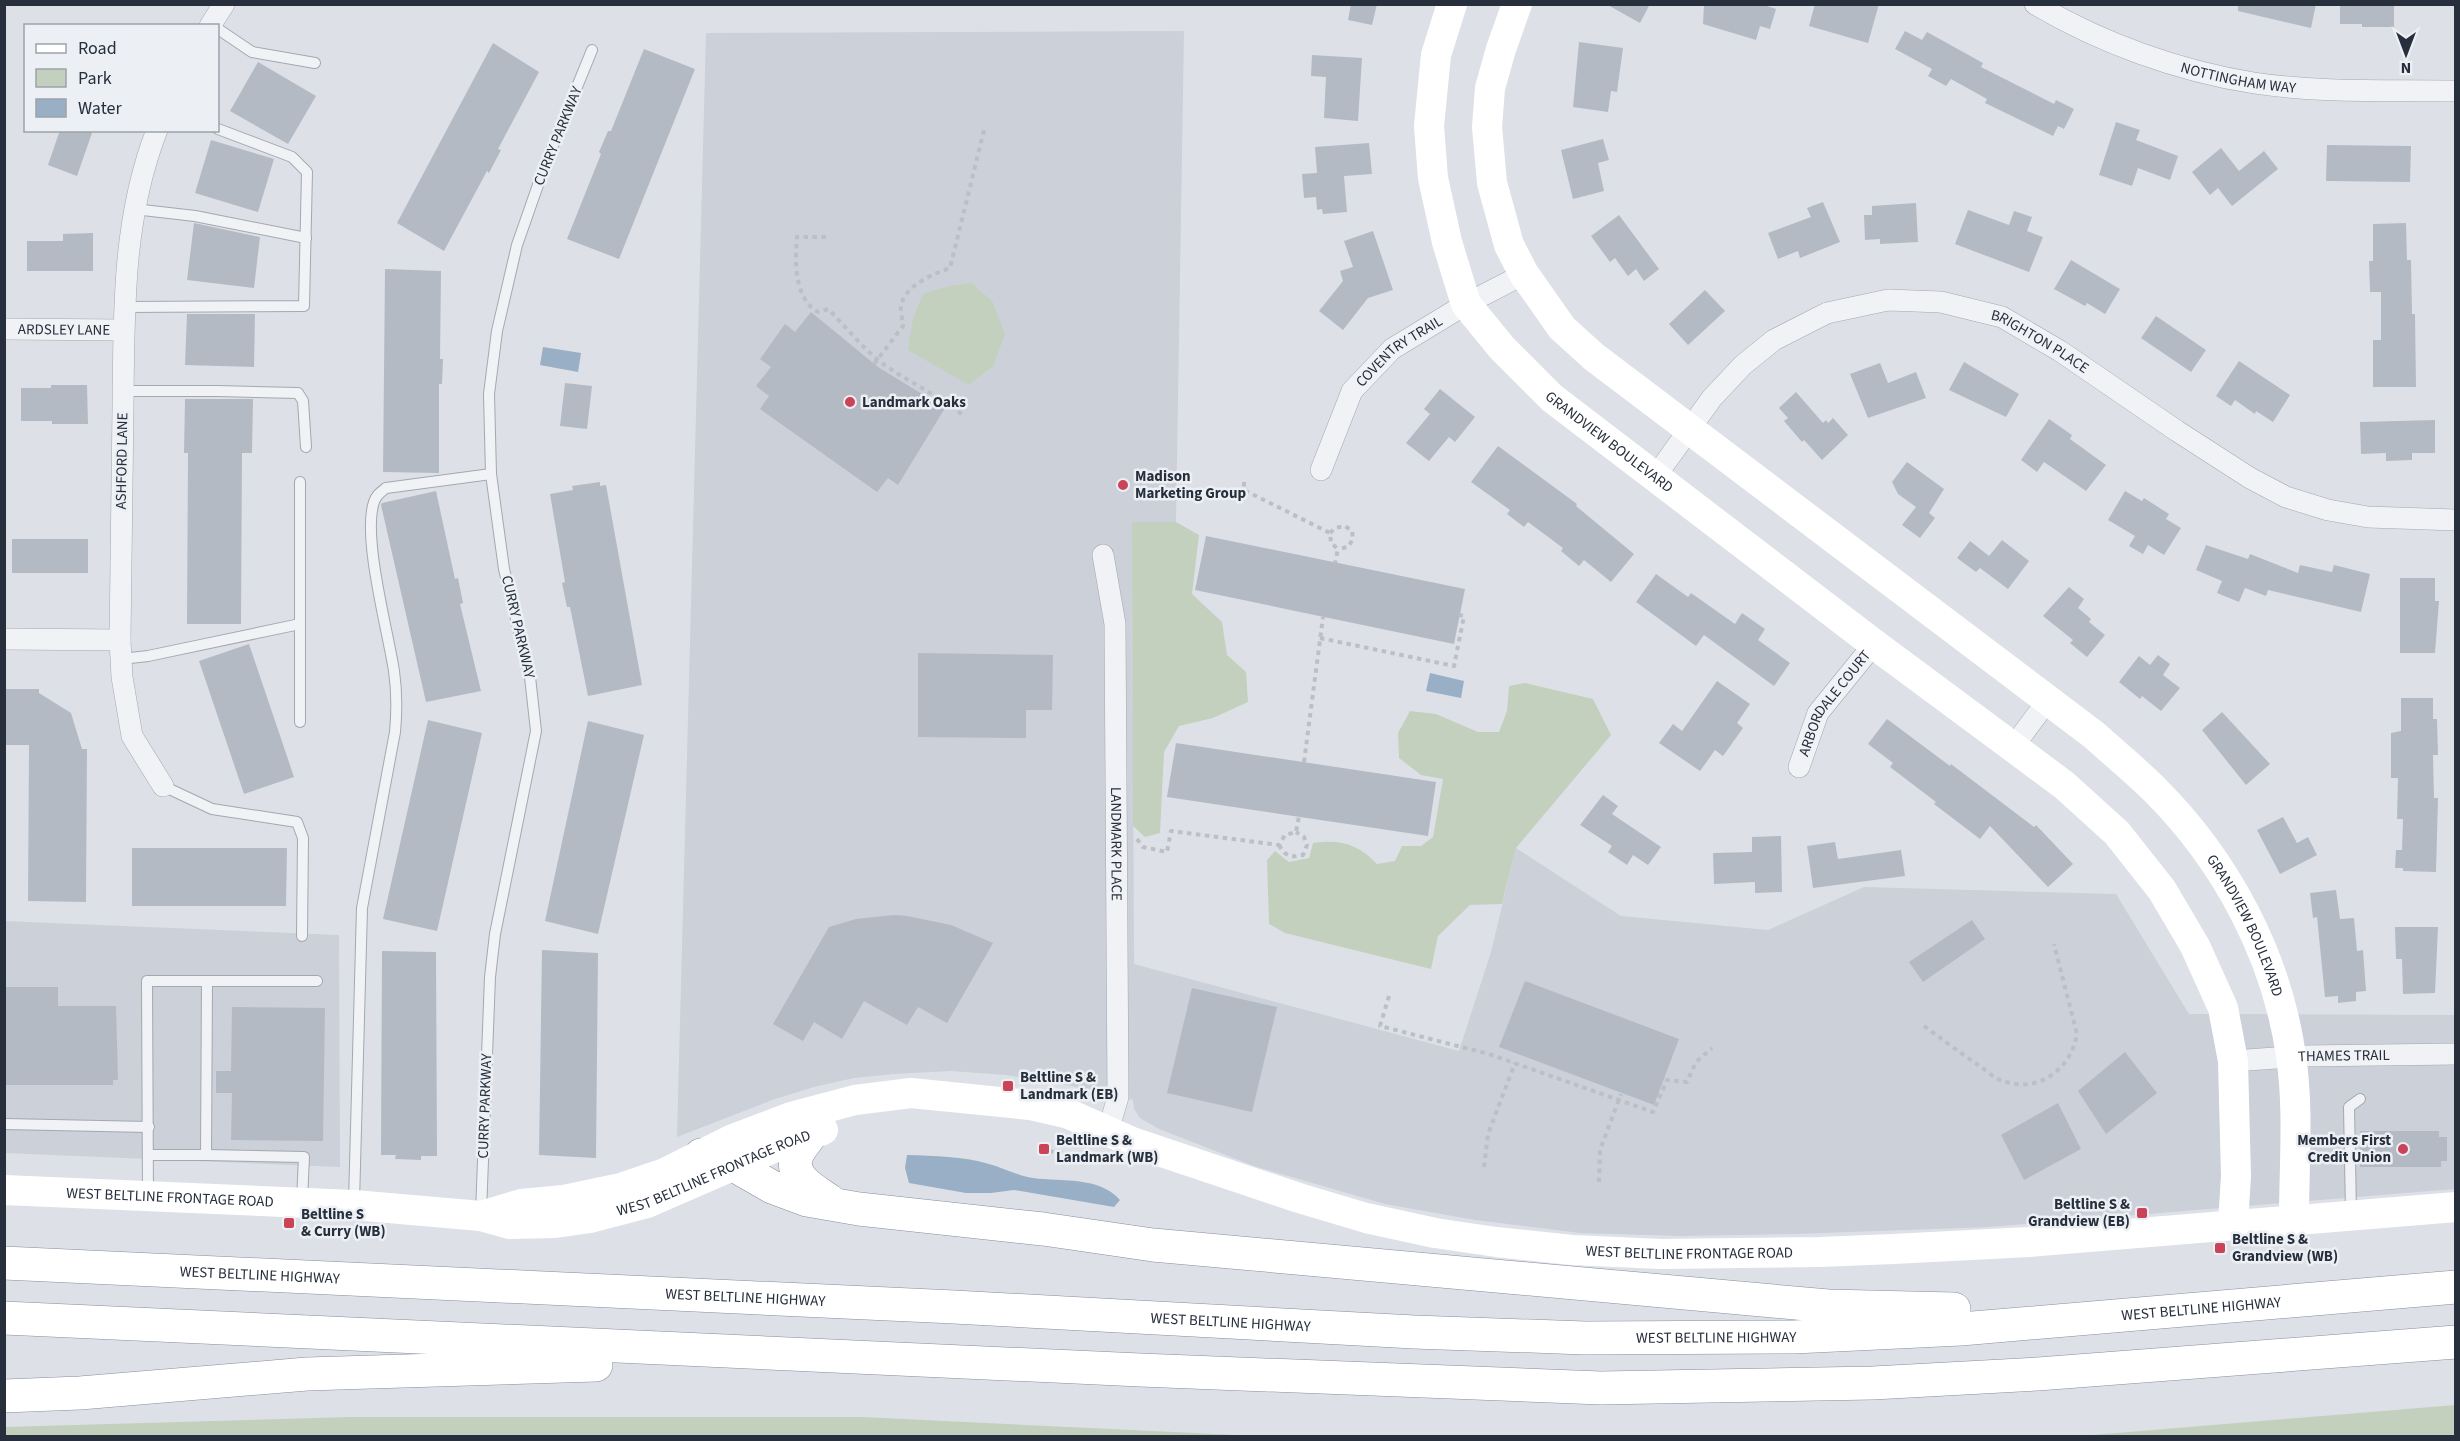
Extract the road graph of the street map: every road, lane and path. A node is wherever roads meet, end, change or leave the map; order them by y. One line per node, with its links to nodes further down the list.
1 (224, 4): 5 (street)
2 (1452, 4): 17 (street, GRANDVIEW BOULEVARD)
3 (1517, 4): 16 (street, GRANDVIEW BOULEVARD)
4 (2035, 4): 9 (street, NOTTINGHAM WAY)
5 (214, 24)
6 (219, 30): 8 (lane)
7 (592, 50): 28 (lane, CURRY PARKWAY)
8 (315, 63)
9 (2456, 91)
10 (985, 126): 21 (path)
11 (219, 129): 15 (lane)
12 (156, 132): 13 (street, ASHFORD LANE)
13 (135, 209): 15 (lane); 18 (street, ASHFORD LANE)
14 (826, 237): 21 (path)
15 (306, 238): 18 (lane)
16 (1524, 274): 17 (street, COVENTRY TRAIL); 25 (street, GRANDVIEW BOULEVARD)
17 (1466, 304): 27 (street, COVENTRY TRAIL); 29 (street, GRANDVIEW BOULEVARD)
18 (124, 307): 20 (street, ASHFORD LANE)
19 (4, 329): 20 (street, ARDSLEY LANE)
20 (123, 330): 23 (street, ASHFORD LANE)
21 (877, 359): 22 (path); 24 (path)
22 (874, 364)
23 (123, 391): 26 (lane); 43 (street, ASHFORD LANE)
24 (964, 416)
25 (1690, 430): 29 (street, BRIGHTON PLACE); 32 (street, BRIGHTON PLACE); 44 (street, GRANDVIEW BOULEVARD)
26 (306, 447)
27 (1321, 470)
28 (491, 474): 83 (lane); 86 (lane, CURRY PARKWAY)
29 (1655, 477): 42 (street, GRANDVIEW BOULEVARD)
30 (300, 482): 39 (lane)
31 (1244, 482): 33 (path)
32 (2456, 520)
33 (1330, 533): 34 (path); 34 (path)
34 (1338, 549): 36 (path)
35 (1103, 555): 51 (street, LANDMARK PLACE)
36 (1335, 562)
37 (1460, 615): 40 (path)
38 (1323, 617): 40 (path)
39 (300, 624): 43 (lane); 45 (lane)
40 (1320, 638): 47 (path)
41 (4, 639): 43 (street)
42 (1874, 644): 46 (street, GRANDVIEW BOULEVARD); 48 (street, ARBORDALE COURT)
43 (121, 650): 49 (street, ASHFORD LANE)
44 (2048, 700): 46 (street); 62 (street, GRANDVIEW BOULEVARD)
45 (300, 722)
46 (2013, 747): 63 (street, GRANDVIEW BOULEVARD)
47 (1304, 762)
48 (1799, 767)
49 (162, 786): 54 (lane)
50 (1299, 816): 52 (path)
51 (1117, 830): 53 (path); 71 (street, LANDMARK PLACE)
52 (1296, 832): 53 (path); 53 (path)
53 (1279, 845)
54 (302, 936)
55 (2054, 944): 59 (path)
56 (207, 981): 57 (lane); 70 (lane); 74 (lane)
57 (317, 981)
58 (1389, 996): 64 (path)
59 (1924, 1026)
60 (1712, 1048): 68 (path)
61 (2456, 1054): 62 (street, THAMES TRAIL)
62 (2292, 1057): 63 (street, THAMES TRAIL); 87 (street, GRANDVIEW BOULEVARD)
63 (2233, 1061): 88 (street, GRANDVIEW BOULEVARD)
64 (1515, 1063): 68 (path); 77 (path)
65 (1622, 1094): 68 (path)
66 (944, 1098): 71 (street, WEST BELTLINE FRONTAGE ROAD); 72 (street, WEST BELTLINE FRONTAGE ROAD); 75 (street, WEST BELTLINE FRONTAGE ROAD)
67 (2360, 1099): 85 (lane)
68 (1618, 1100): 78 (path)
69 (4, 1124): 70 (lane)
70 (149, 1127): 73 (lane)
71 (1108, 1131): 88 (street, WEST BELTLINE FRONTAGE ROAD)
72 (812, 1133): 76 (street, WEST BELTLINE FRONTAGE ROAD); 82 (highway)
73 (149, 1155): 74 (lane); 80 (lane)
74 (206, 1155): 81 (lane)
75 (701, 1155): 76 (highway); 86 (street, WEST BELTLINE FRONTAGE ROAD)
76 (736, 1164): 82 (highway); 86 (street, WEST BELTLINE FRONTAGE ROAD)
77 (1484, 1167)
78 (1599, 1182)
79 (4, 1190): 80 (street, WEST BELTLINE FRONTAGE ROAD)
80 (148, 1196): 81 (street, WEST BELTLINE FRONTAGE ROAD)
81 (302, 1202): 83 (street, WEST BELTLINE FRONTAGE ROAD)
82 (834, 1204): 91 (highway)
83 (354, 1205): 86 (street, WEST BELTLINE FRONTAGE ROAD)
84 (2456, 1207): 85 (street, WEST BELTLINE FRONTAGE ROAD)
85 (2351, 1215): 87 (street, WEST BELTLINE FRONTAGE ROAD)
86 (481, 1216)
87 (2294, 1219): 88 (street, WEST BELTLINE FRONTAGE ROAD)
88 (2233, 1224)
89 (4, 1263): 91 (highway, WEST BELTLINE HIGHWAY)
90 (2456, 1287): 91 (highway, WEST BELTLINE HIGHWAY)
91 (2130, 1314)
92 (4, 1318): 94 (highway)
93 (2456, 1342): 94 (highway)
94 (880, 1358): 95 (highway)
95 (4, 1396)

